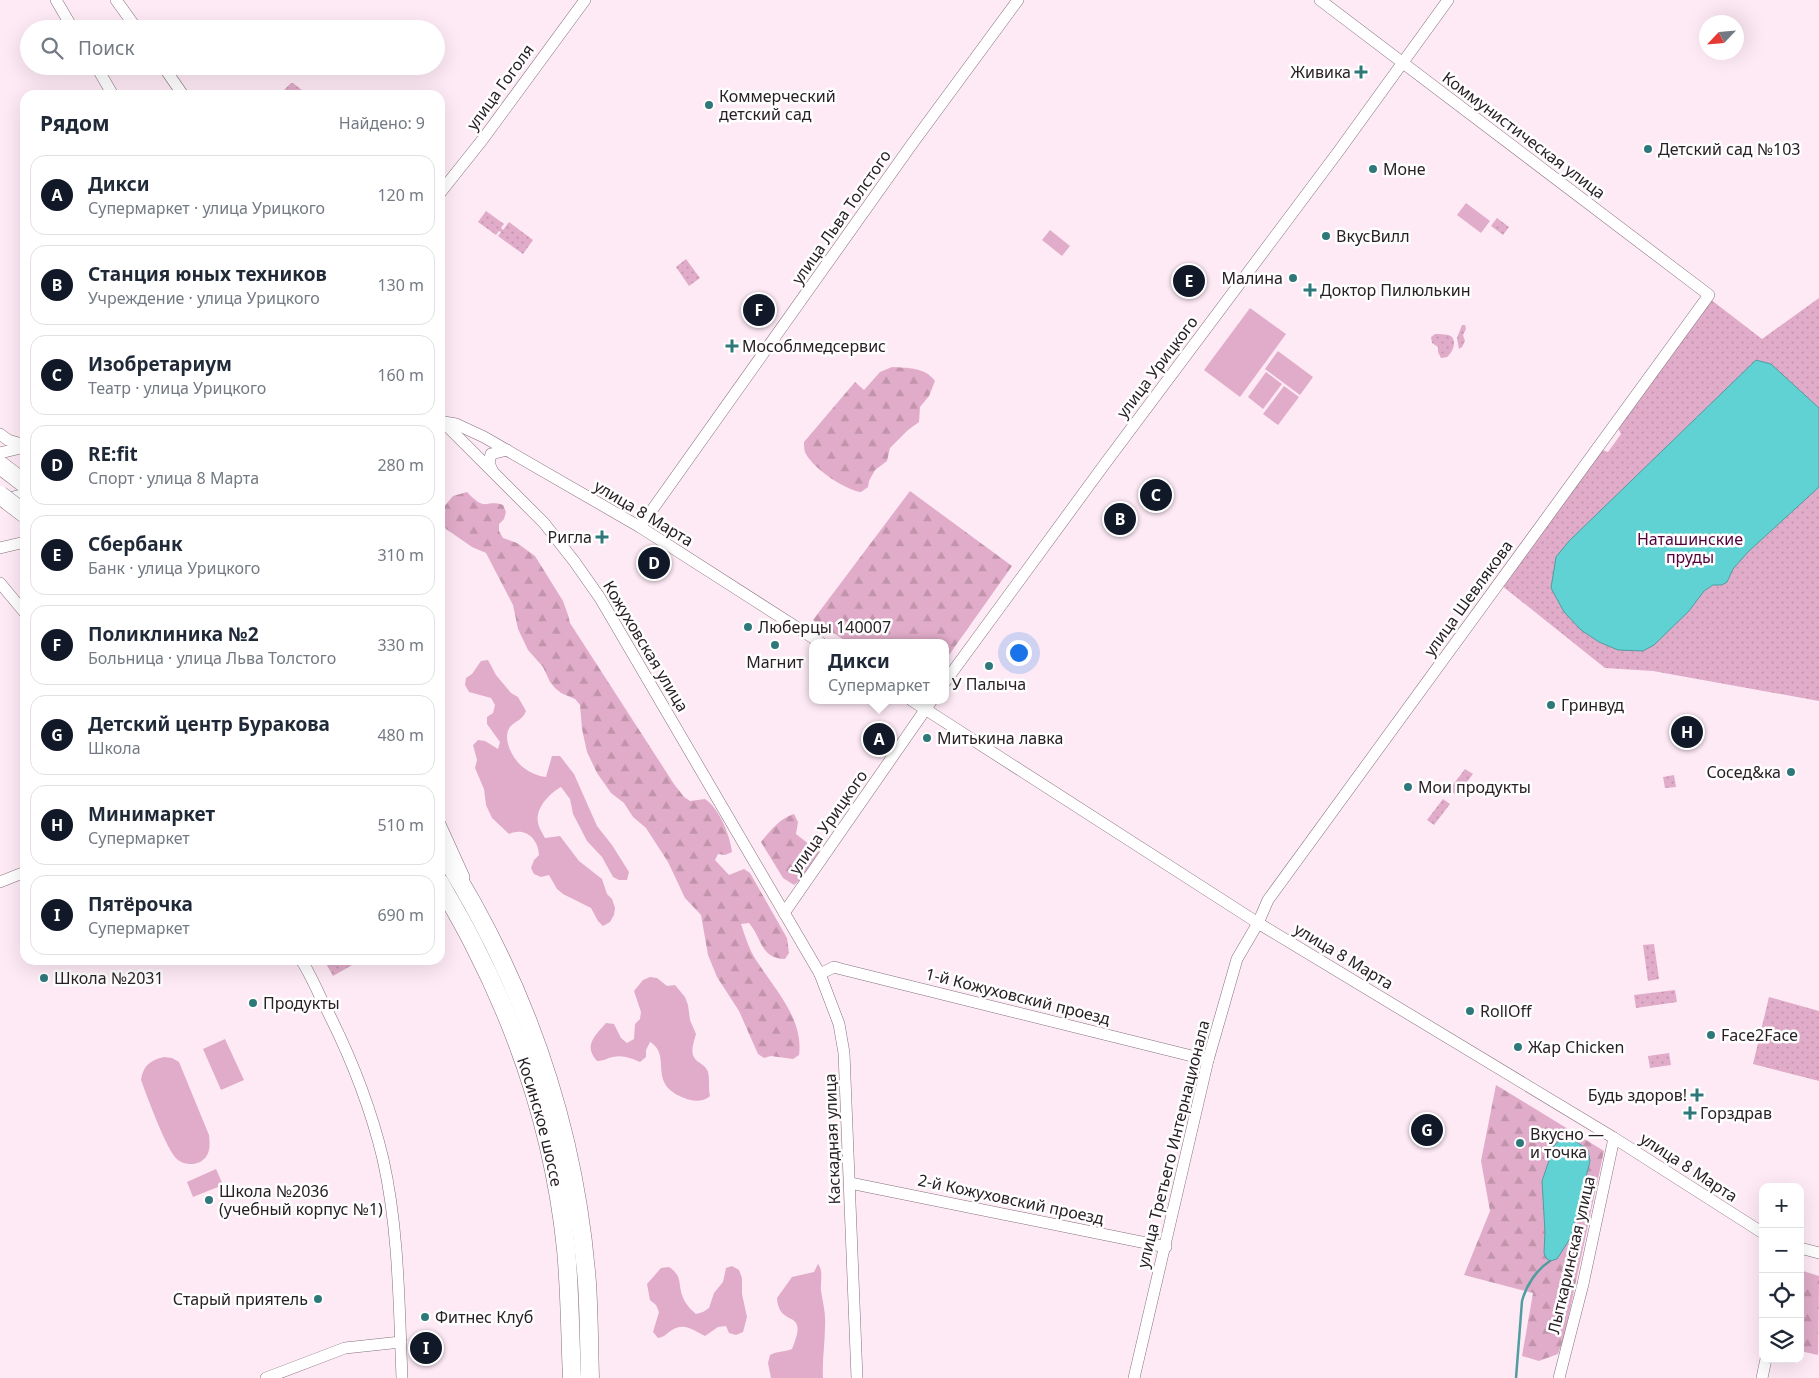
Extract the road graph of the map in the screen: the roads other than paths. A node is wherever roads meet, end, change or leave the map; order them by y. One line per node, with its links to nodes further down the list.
1 (56, 0): 7 (street)
2 (116, 0): 8 (street)
3 (585, 0): 14 (street, улица Гоголя)
4 (1018, 0): 30 (street, улица Льва Толстого)
5 (1320, 0): 9 (street, Коммунистическая улица)
6 (1448, 0): 9 (street, улица Урицкого)
7 (68, 20)
8 (130, 20)
9 (1402, 63): 15 (street, Коммунистическая улица); 36 (street, улица Урицкого)
10 (101, 75): 12 (street)
11 (170, 75): 13 (street)
12 (110, 90)
13 (181, 90)
14 (445, 187)
15 (1709, 295): 45 (street, улица Шевлякова)
16 (445, 422): 21 (street, улица 8 Марта)
17 (445, 424): 24 (street, Кожуховская улица)
18 (0, 434): 19 (street)
19 (20, 444)
20 (20, 447): 22 (street)
21 (507, 450): 24 (street); 30 (street, улица 8 Марта)
22 (0, 453)
23 (0, 465): 25 (highway)
24 (493, 471): 43 (street, Кожуховская улица)
25 (20, 480)
26 (0, 495): 29 (highway, bridge)
27 (20, 495): 28 (street)
28 (0, 500)
29 (20, 510)
30 (640, 527): 35 (street, улица 8 Марта)
31 (20, 544): 32 (street)
32 (2, 548)
33 (1, 584): 34 (street)
34 (20, 607)
35 (815, 639)
36 (949, 677)
37 (929, 705): 43 (street, улица Урицкого); 45 (street, улица 8 Марта)
38 (445, 834): 44 (street)
39 (445, 857): 44 (highway, Косинское шоссе)
40 (20, 874): 41 (street)
41 (0, 882)
42 (445, 892): 59 (highway, Косинское шоссе)
43 (784, 912): 47 (street, Каскадная улица)
44 (479, 914): 60 (highway, Косинское шоссе)
45 (1258, 923): 48 (street, улица Третьего Интернационала); 49 (street, улица 8 Марта)
46 (304, 965): 55 (street)
47 (820, 974): 48 (street, 1-й Кожуховский проезд); 50 (street, Каскадная улица)
48 (1208, 1060): 52 (street, улица Третьего Интернационала)
49 (1614, 1138): 51 (street, улица 8 Марта); 63 (street, Лыткаринская улица)
50 (850, 1183): 52 (street, 2-й Кожуховский проезд); 61 (street, Каскадная улица)
51 (1759, 1230)
52 (1166, 1247): 62 (street, улица Третьего Интернационала)
53 (1804, 1249): 54 (street)
54 (1819, 1253)
55 (400, 1342): 57 (street); 58 (street)
56 (1765, 1363): 64 (street)
57 (266, 1378)
58 (402, 1378)
59 (572, 1378)
60 (590, 1378)
61 (857, 1378)
62 (1134, 1378)
63 (1559, 1378)
64 (1762, 1378)

